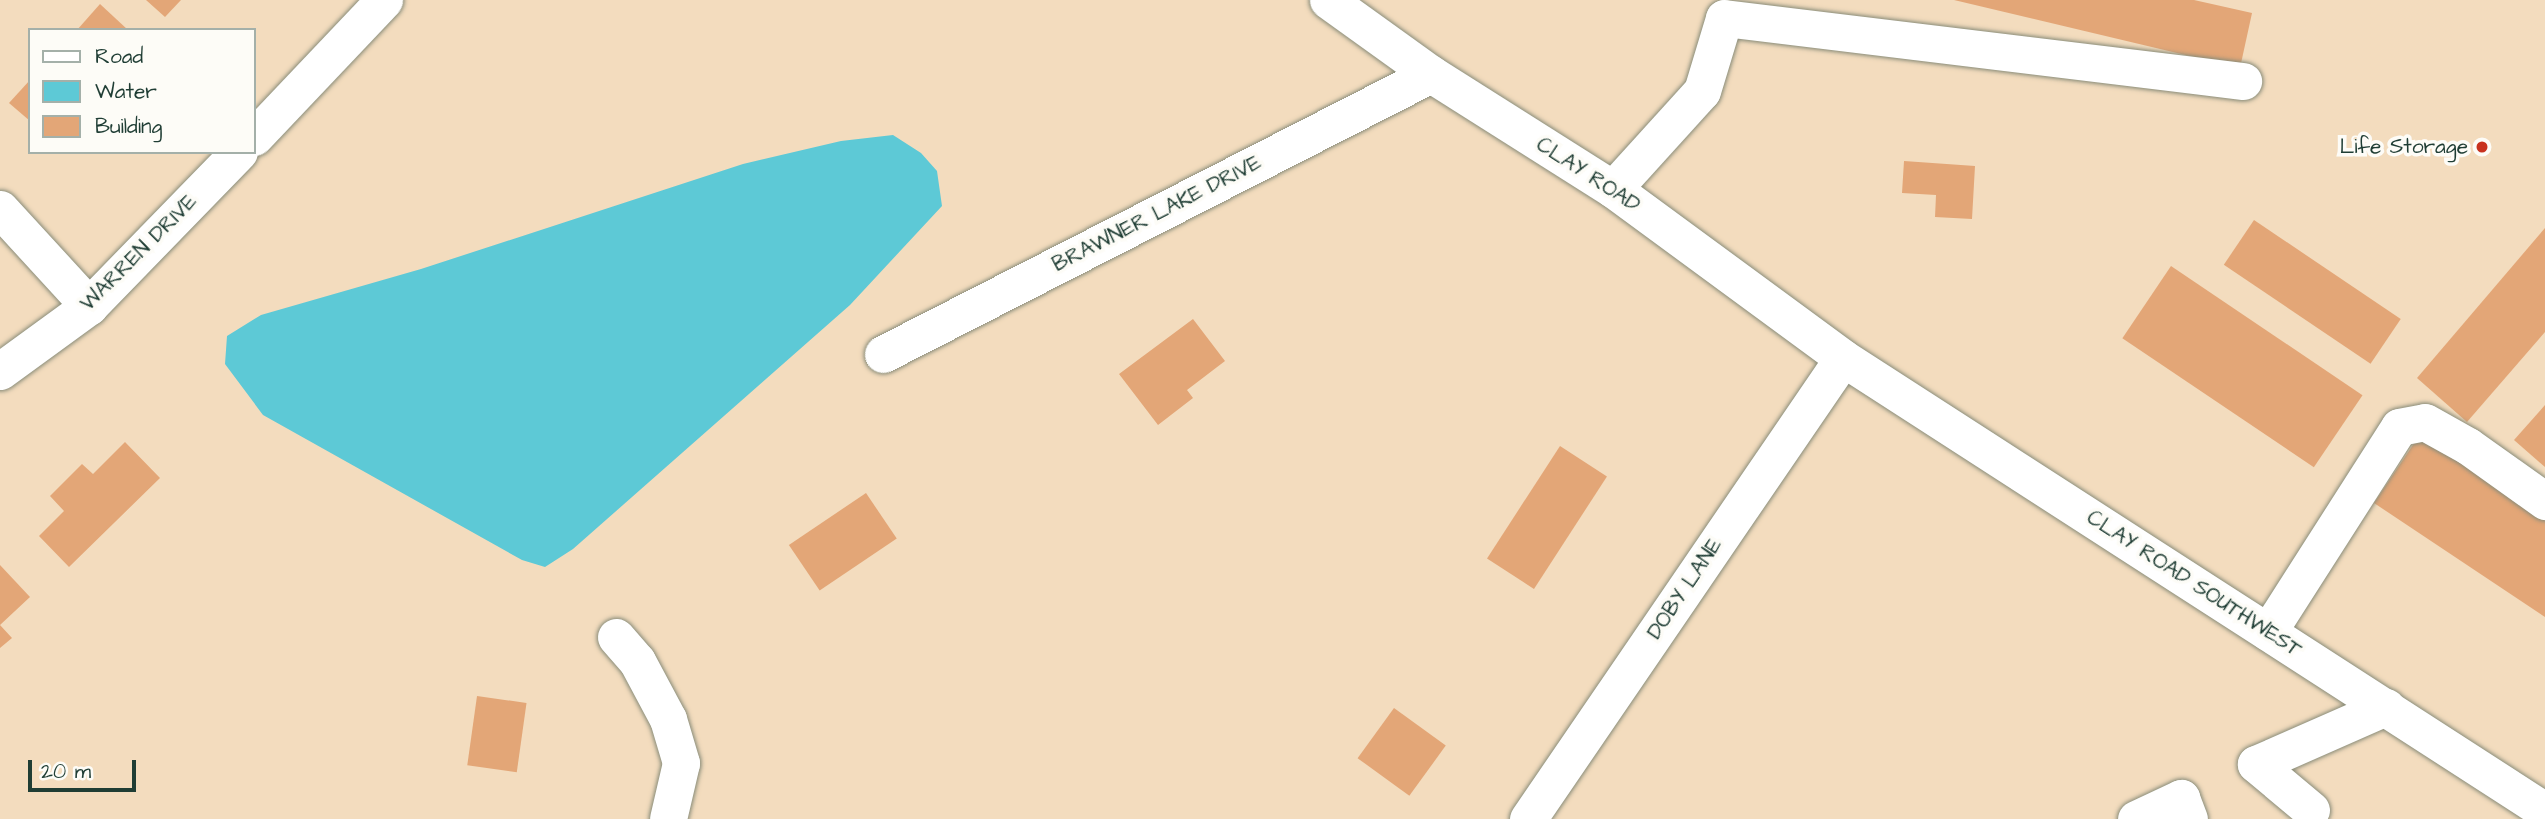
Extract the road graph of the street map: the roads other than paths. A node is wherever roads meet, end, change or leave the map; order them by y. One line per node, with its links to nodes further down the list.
1 (384, 0): 5 (street)
2 (1328, 0): 3 (street, CLAY ROAD)
3 (1431, 74): 7 (street, CLAY ROAD); 10 (street, BRAWNER LAKE DRIVE)
4 (2243, 81): 7 (street)
5 (256, 135)
6 (237, 154): 9 (street, WARREN DRIVE)
7 (1613, 189): 11 (street, CLAY ROAD)
8 (0, 209): 9 (street)
9 (89, 306): 12 (street, WARREN DRIVE)
10 (883, 354)
11 (1843, 358): 14 (street, CLAY ROAD SOUTHWEST); 20 (street, DOBY LANE)
12 (0, 372)
13 (2545, 501): 14 (street)
14 (2268, 632): 16 (street, CLAY ROAD SOUTHWEST)
15 (616, 637): 19 (street)
16 (2386, 707): 17 (street); 18 (street, CLAY ROAD SOUTHWEST)
17 (2311, 810)
18 (2545, 811)
19 (668, 819)
20 (1528, 819)
21 (2136, 819): 22 (street)
22 (2189, 819)

